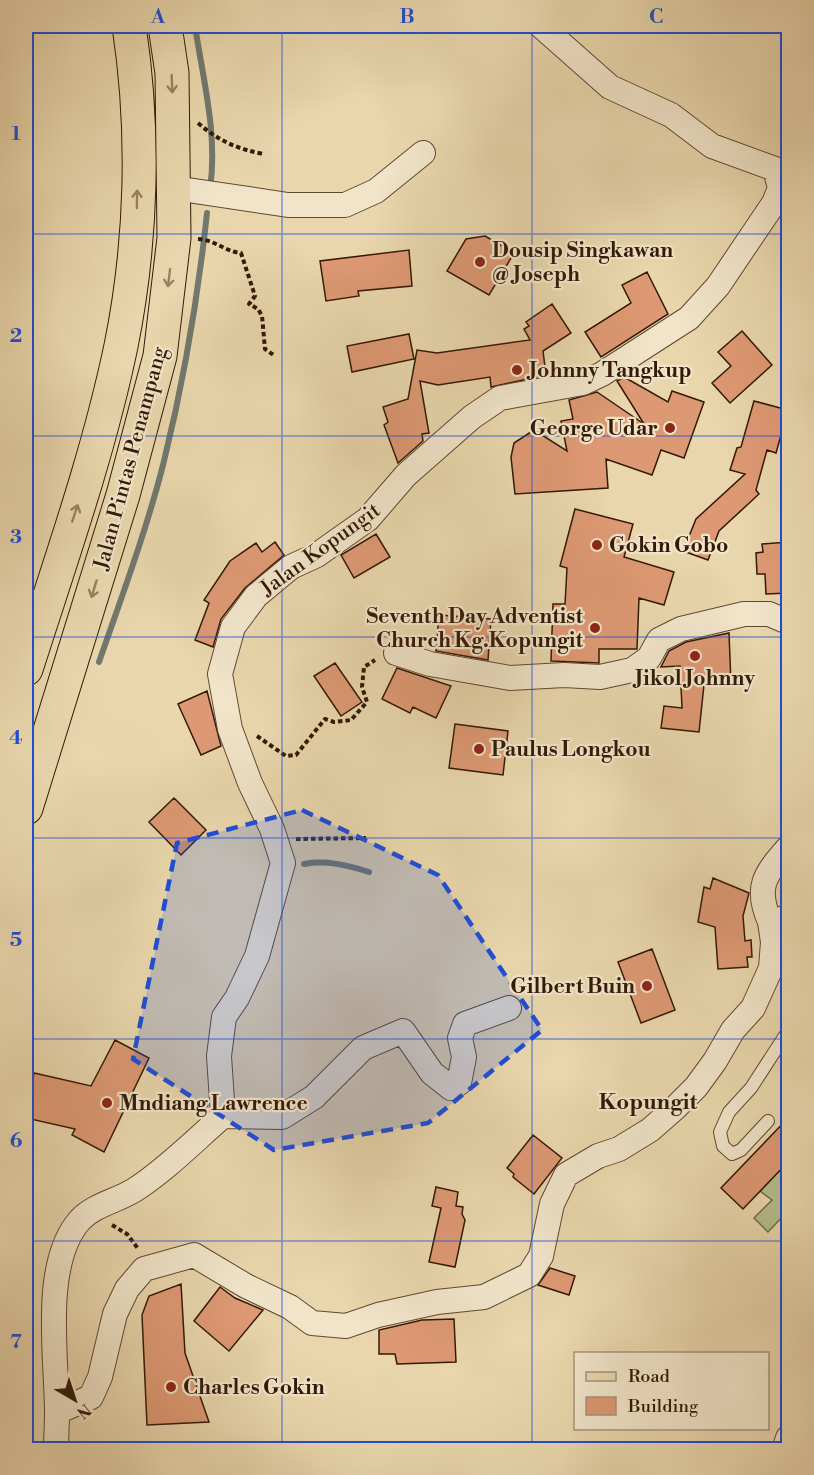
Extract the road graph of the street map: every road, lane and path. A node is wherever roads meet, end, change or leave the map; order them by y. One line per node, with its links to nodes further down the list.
1 (129, 26): 12 (main road, Jalan Pintas Penampang, one-way to 1)
2 (165, 26): 7 (main road, Jalan Pintas Penampang, one-way to 7)
3 (541, 26): 15 (street, Jalan Kopungit)
4 (204, 128): 6 (path)
5 (423, 153): 7 (street)
6 (264, 154)
7 (174, 188): 14 (main road, Jalan Pintas Penampang, one-way to 14)
8 (201, 239): 9 (path)
9 (275, 356)
10 (789, 622): 11 (street)
11 (396, 653): 13 (path)
12 (26, 669)
13 (253, 732)
14 (26, 808)
15 (272, 829): 16 (path); 21 (street, Jalan Kopungit)
16 (366, 838)
17 (789, 848): 18 (street)
18 (780, 931): 24 (street)
19 (509, 1008): 21 (street)
20 (789, 1031): 22 (lane)
21 (223, 1116): 23 (street)
22 (768, 1121)
23 (94, 1209): 24 (path); 25 (street)
24 (153, 1266): 25 (street)
25 (57, 1412): 27 (street)
26 (789, 1438): 28 (street)
27 (56, 1449)
28 (784, 1449)

